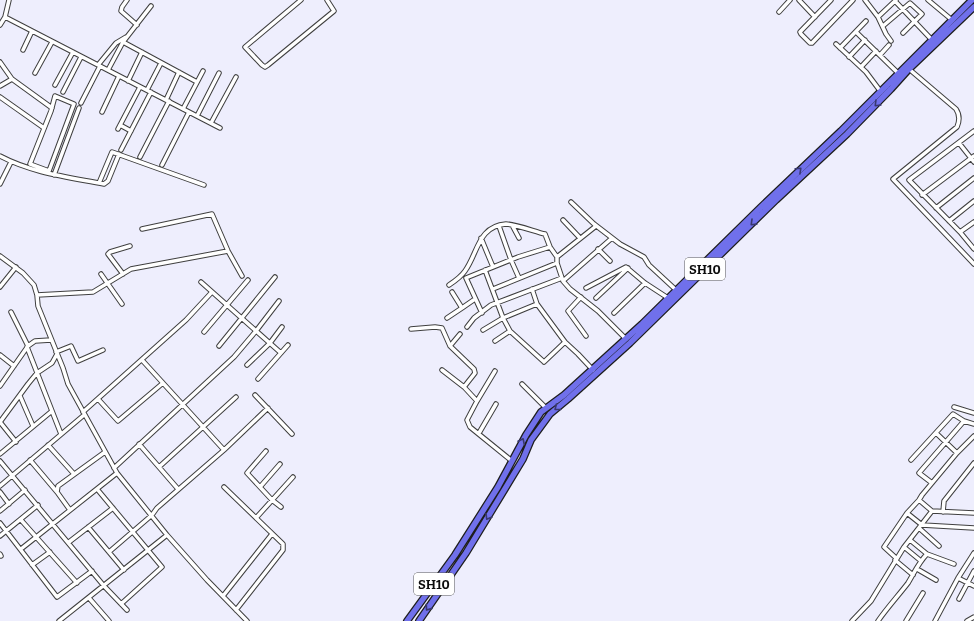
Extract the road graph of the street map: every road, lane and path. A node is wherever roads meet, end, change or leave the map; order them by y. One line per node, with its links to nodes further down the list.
1 (9, 0): 19 (street)
2 (127, 0): 24 (street)
3 (301, 0): 4 (street)
4 (327, 0)
5 (790, 0): 16 (street)
6 (799, 0): 17 (street)
7 (831, 0): 17 (street)
8 (853, 0): 17 (street)
9 (865, 0): 18 (street)
10 (928, 0): 21 (street)
11 (972, 0): 21 (main road, SH10)
12 (895, 1): 15 (street); 18 (street)
13 (151, 6): 24 (street)
14 (974, 7): 49 (main road, SH10)
15 (903, 8): 22 (street); 22 (street); 25 (street)
16 (779, 12)
17 (815, 17)
18 (878, 17): 25 (street)
19 (5, 18): 23 (street); 26 (street)
20 (866, 20): 27 (street)
21 (952, 20): 31 (main road, SH10)
22 (915, 21): 28 (street); 31 (street)
23 (0, 25)
24 (137, 25): 29 (street)
25 (883, 26): 32 (street)
26 (32, 31): 33 (street); 38 (street)
27 (856, 32): 30 (street); 37 (street)
28 (903, 32)
29 (127, 37): 34 (street); 47 (street)
30 (865, 40): 39 (street); 44 (street)
31 (932, 40): 55 (main road, SH10)
32 (891, 41)
33 (52, 42): 40 (street); 52 (street)
34 (123, 42): 41 (street); 50 (street)
35 (836, 44): 37 (street)
36 (889, 45): 42 (street)
37 (840, 48): 44 (street)
38 (22, 50)
39 (876, 51): 42 (street); 48 (street)
40 (72, 52): 43 (street); 61 (street)
41 (142, 52): 46 (street); 59 (street)
42 (880, 55): 55 (street)
43 (81, 57): 47 (street); 65 (street)
44 (849, 57): 48 (street)
45 (0, 62): 58 (street)
46 (161, 63): 53 (street); 64 (street)
47 (99, 66): 50 (street); 69 (street)
48 (861, 67): 66 (street)
49 (909, 69): 122 (street); 185 (main road, SH10, one-way to 185)
50 (108, 70): 56 (street)
51 (203, 71): 60 (street)
52 (35, 72)
53 (179, 72): 60 (street); 68 (street)
54 (219, 74): 75 (street)
55 (899, 74): 66 (main road, SH10)
56 (119, 76): 59 (street); 73 (street)
57 (236, 77): 76 (street)
58 (12, 79): 62 (street); 70 (street)
59 (128, 81): 63 (street)
60 (197, 82): 72 (street)
61 (55, 85)
62 (0, 86)
63 (140, 87): 64 (street); 77 (street)
64 (149, 91): 68 (street); 81 (street)
65 (63, 92)
66 (881, 92): 142 (main road, SH10, one-way to 66)
67 (0, 97): 78 (street)
68 (167, 101): 72 (street); 87 (street)
69 (81, 103)
70 (52, 108): 78 (street); 78 (street)
71 (79, 108): 91 (street)
72 (183, 109): 74 (street)
73 (102, 112)
74 (189, 112): 75 (street); 90 (street)
75 (197, 116): 76 (street)
76 (211, 123): 79 (street)
77 (120, 125): 80 (street); 81 (street)
78 (44, 128)
79 (220, 128)
80 (118, 129)
81 (131, 131): 84 (street)
82 (974, 131): 83 (street)
83 (959, 143): 88 (street); 96 (street)
84 (121, 150)
85 (119, 154): 93 (street); 93 (street); 95 (street)
86 (0, 156): 89 (street)
87 (140, 157)
88 (973, 159): 96 (street)
89 (11, 162): 91 (street); 94 (street)
90 (162, 165)
91 (54, 175): 93 (street)
92 (974, 178): 99 (street)
93 (99, 183)
94 (0, 184)
95 (204, 185)
96 (922, 194): 99 (street)
97 (974, 201): 101 (street)
98 (571, 202): 105 (street)
99 (936, 208): 101 (street)
100 (563, 220): 110 (street)
101 (949, 221): 107 (street)
102 (974, 222): 107 (street)
103 (512, 225): 104 (street); 109 (street); 113 (street)
104 (499, 226): 108 (street); 119 (street)
105 (596, 226): 110 (street); 111 (street)
106 (142, 229): 116 (street)
107 (960, 232): 115 (street)
108 (481, 238): 124 (street); 137 (street)
109 (519, 238)
110 (580, 238): 118 (street)
111 (612, 238): 114 (street); 142 (street)
112 (130, 246): 128 (street)
113 (550, 247): 118 (street); 119 (street)
114 (598, 249): 120 (street); 132 (street)
115 (974, 249)
116 (228, 252): 128 (street); 129 (street)
117 (0, 256): 123 (street)
118 (557, 257): 121 (street)
119 (511, 260): 124 (street); 131 (street)
120 (610, 261)
121 (557, 263): 131 (street); 132 (street)
122 (974, 264)
123 (16, 267): 138 (street); 145 (street)
124 (493, 267): 126 (street)
125 (628, 268): 135 (street); 139 (street); 147 (street)
126 (485, 270): 140 (street); 149 (street)
127 (101, 274): 136 (street)
128 (123, 274): 136 (street)
129 (242, 276)
130 (275, 277): 159 (street)
131 (519, 278): 140 (street)
132 (563, 279): 141 (street); 146 (street)
133 (248, 280): 154 (street)
134 (201, 282): 143 (street)
135 (645, 283): 148 (street); 158 (street)
136 (108, 284): 145 (street); 152 (street)
137 (449, 285)
138 (0, 287)
139 (586, 288)
140 (493, 289): 151 (street)
141 (532, 289): 151 (street); 153 (street)
142 (676, 290): 148 (main road, SH10)
143 (212, 292): 154 (street); 184 (street)
144 (452, 292): 155 (street)
145 (37, 295): 172 (street)
146 (581, 297): 170 (street); 171 (street)
147 (596, 298)
148 (668, 298): 171 (main road, SH10)
149 (475, 299): 155 (street); 157 (street)
150 (279, 301): 166 (street)
151 (498, 303): 157 (street); 161 (street)
152 (122, 304)
153 (537, 304): 161 (street); 174 (street)
154 (227, 305): 159 (street); 168 (street)
155 (462, 308): 160 (street)
156 (11, 312): 179 (street)
157 (482, 313): 163 (street)
158 (614, 313)
159 (242, 318): 166 (street); 177 (street)
160 (447, 318)
161 (503, 318): 165 (street); 167 (street)
162 (282, 327): 175 (street)
163 (467, 327)
164 (411, 328): 178 (street)
165 (483, 330)
166 (256, 331): 175 (street); 202 (street)
167 (510, 331): 173 (street); 174 (street)
168 (204, 332)
169 (460, 334): 178 (street)
170 (586, 336)
171 (626, 339): 185 (main road, SH10)
172 (51, 340): 179 (street); 181 (street)
173 (495, 341)
174 (566, 342): 189 (street)
175 (270, 343): 182 (street); 186 (street)
176 (288, 345): 182 (street)
177 (219, 346)
178 (450, 346): 196 (street)
179 (28, 347): 187 (street); 191 (street)
180 (103, 350): 181 (street)
181 (57, 353): 191 (street); 209 (street)
182 (281, 353): 192 (street)
183 (0, 355): 187 (street)
184 (142, 360): 193 (street); 200 (street)
185 (606, 361): 189 (main road, SH10); 317 (main road, SH10, one-way to 317)
186 (247, 365)
187 (14, 366): 195 (street)
188 (442, 370): 196 (street)
189 (593, 370): 206 (main road, SH10)
190 (495, 371): 201 (street)
191 (37, 373): 198 (street); 207 (street)
192 (258, 380)
193 (163, 382): 200 (street); 202 (street)
194 (522, 384): 206 (street)
195 (0, 386)
196 (464, 387): 201 (street)
197 (256, 395): 205 (street)
198 (20, 396): 211 (street); 213 (street)
199 (236, 397): 214 (street)
200 (98, 399): 209 (street)
201 (477, 401): 215 (street)
202 (182, 404): 214 (street); 222 (street)
203 (496, 404): 215 (street)
204 (954, 407): 208 (street)
205 (268, 408): 218 (street); 224 (street)
206 (546, 408): 232 (main road, SH10, one-way to 206)
207 (52, 411): 213 (street); 217 (street)
208 (974, 413)
209 (84, 414): 217 (street); 226 (street)
210 (964, 421): 212 (street); 216 (street); 221 (street)
211 (0, 422): 220 (street)
212 (974, 424)
213 (34, 426): 220 (street)
214 (203, 428): 224 (street); 235 (street)
215 (478, 433): 232 (street)
216 (936, 433): 221 (street); 230 (street)
217 (61, 434): 223 (street)
218 (292, 434)
219 (974, 436): 227 (street)
220 (16, 442): 228 (street)
221 (946, 442): 227 (street); 243 (street)
222 (139, 444): 235 (street); 236 (street)
223 (48, 445): 229 (street); 240 (street)
224 (224, 450): 248 (street)
225 (266, 451): 246 (street)
226 (105, 452): 236 (street); 240 (street)
227 (957, 453): 243 (street)
228 (0, 454)
229 (30, 460): 241 (street); 251 (street)
230 (911, 460)
231 (0, 461): 241 (street)
232 (512, 461): 316 (main road, SH10)
233 (974, 463): 237 (street)
234 (280, 464): 246 (street)
235 (159, 467): 248 (street)
236 (114, 468): 239 (street)
237 (969, 470): 238 (street); 261 (street)
238 (974, 470)
239 (117, 473): 247 (street); 264 (street)
240 (74, 474): 251 (street)
241 (12, 475): 244 (street); 249 (street)
242 (293, 477): 252 (street)
243 (932, 482): 253 (street)
244 (0, 486)
245 (224, 487): 265 (street)
246 (260, 487): 252 (street)
247 (97, 489): 257 (street); 258 (street)
248 (178, 489): 264 (street)
249 (25, 490): 254 (street); 255 (street)
250 (0, 492): 254 (street)
251 (57, 492): 258 (street)
252 (272, 500): 256 (street); 265 (street)
253 (919, 500): 260 (street); 262 (street)
254 (9, 504): 259 (street)
255 (38, 505): 266 (street); 268 (street)
256 (281, 506)
257 (113, 508): 269 (street); 273 (street)
258 (70, 510): 268 (street)
259 (0, 511)
260 (932, 511): 261 (street); 270 (street)
261 (943, 512): 263 (street)
262 (907, 513): 270 (street); 288 (street)
263 (974, 513)
264 (152, 516): 273 (street); 275 (street)
265 (256, 518): 274 (street)
266 (21, 520): 272 (street); 277 (street)
267 (0, 523): 272 (street)
268 (53, 524): 277 (street); 279 (street)
269 (88, 527): 279 (street); 285 (street)
270 (920, 527): 271 (street); 278 (street); 280 (street)
271 (974, 528)
272 (7, 531): 276 (street); 282 (street)
273 (133, 532): 283 (street); 285 (street)
274 (272, 534): 304 (street); 309 (street)
275 (167, 535): 283 (street); 304 (street)
276 (0, 536)
277 (36, 537): 282 (street); 284 (street)
278 (910, 540): 281 (street); 287 (street)
279 (69, 542): 294 (street)
280 (939, 546)
281 (904, 547): 288 (street); 289 (street)
282 (21, 549): 291 (street)
283 (149, 549): 293 (street); 307 (street)
284 (50, 552): 291 (street); 299 (street)
285 (109, 552): 293 (street)
286 (974, 553): 297 (street)
287 (927, 554): 289 (street); 290 (street)
288 (896, 559): 296 (street); 318 (street)
289 (921, 561): 292 (street)
290 (954, 564)
291 (32, 565): 299 (street)
292 (917, 569): 296 (street); 298 (street)
293 (124, 570): 302 (street)
294 (92, 571): 299 (street); 302 (street)
295 (974, 572): 300 (street)
296 (913, 575): 319 (street)
297 (958, 578): 300 (street); 321 (street)
298 (936, 580)
299 (77, 583)
300 (967, 583): 301 (street); 306 (street)
301 (974, 585)
302 (104, 586): 305 (street); 307 (street)
303 (924, 593): 320 (street)
304 (223, 596): 309 (street)
305 (89, 598): 310 (street); 312 (street)
306 (959, 599)
307 (121, 604): 308 (street)
308 (127, 610)
309 (236, 610): 315 (street)
310 (106, 617): 313 (street); 314 (street)
311 (974, 617): 322 (street)
312 (59, 621)
313 (101, 621)
314 (109, 621)
315 (247, 621)
316 (407, 621)
317 (419, 621)
318 (852, 621)
319 (878, 621)
320 (906, 621)
321 (934, 621)
322 (967, 621)

